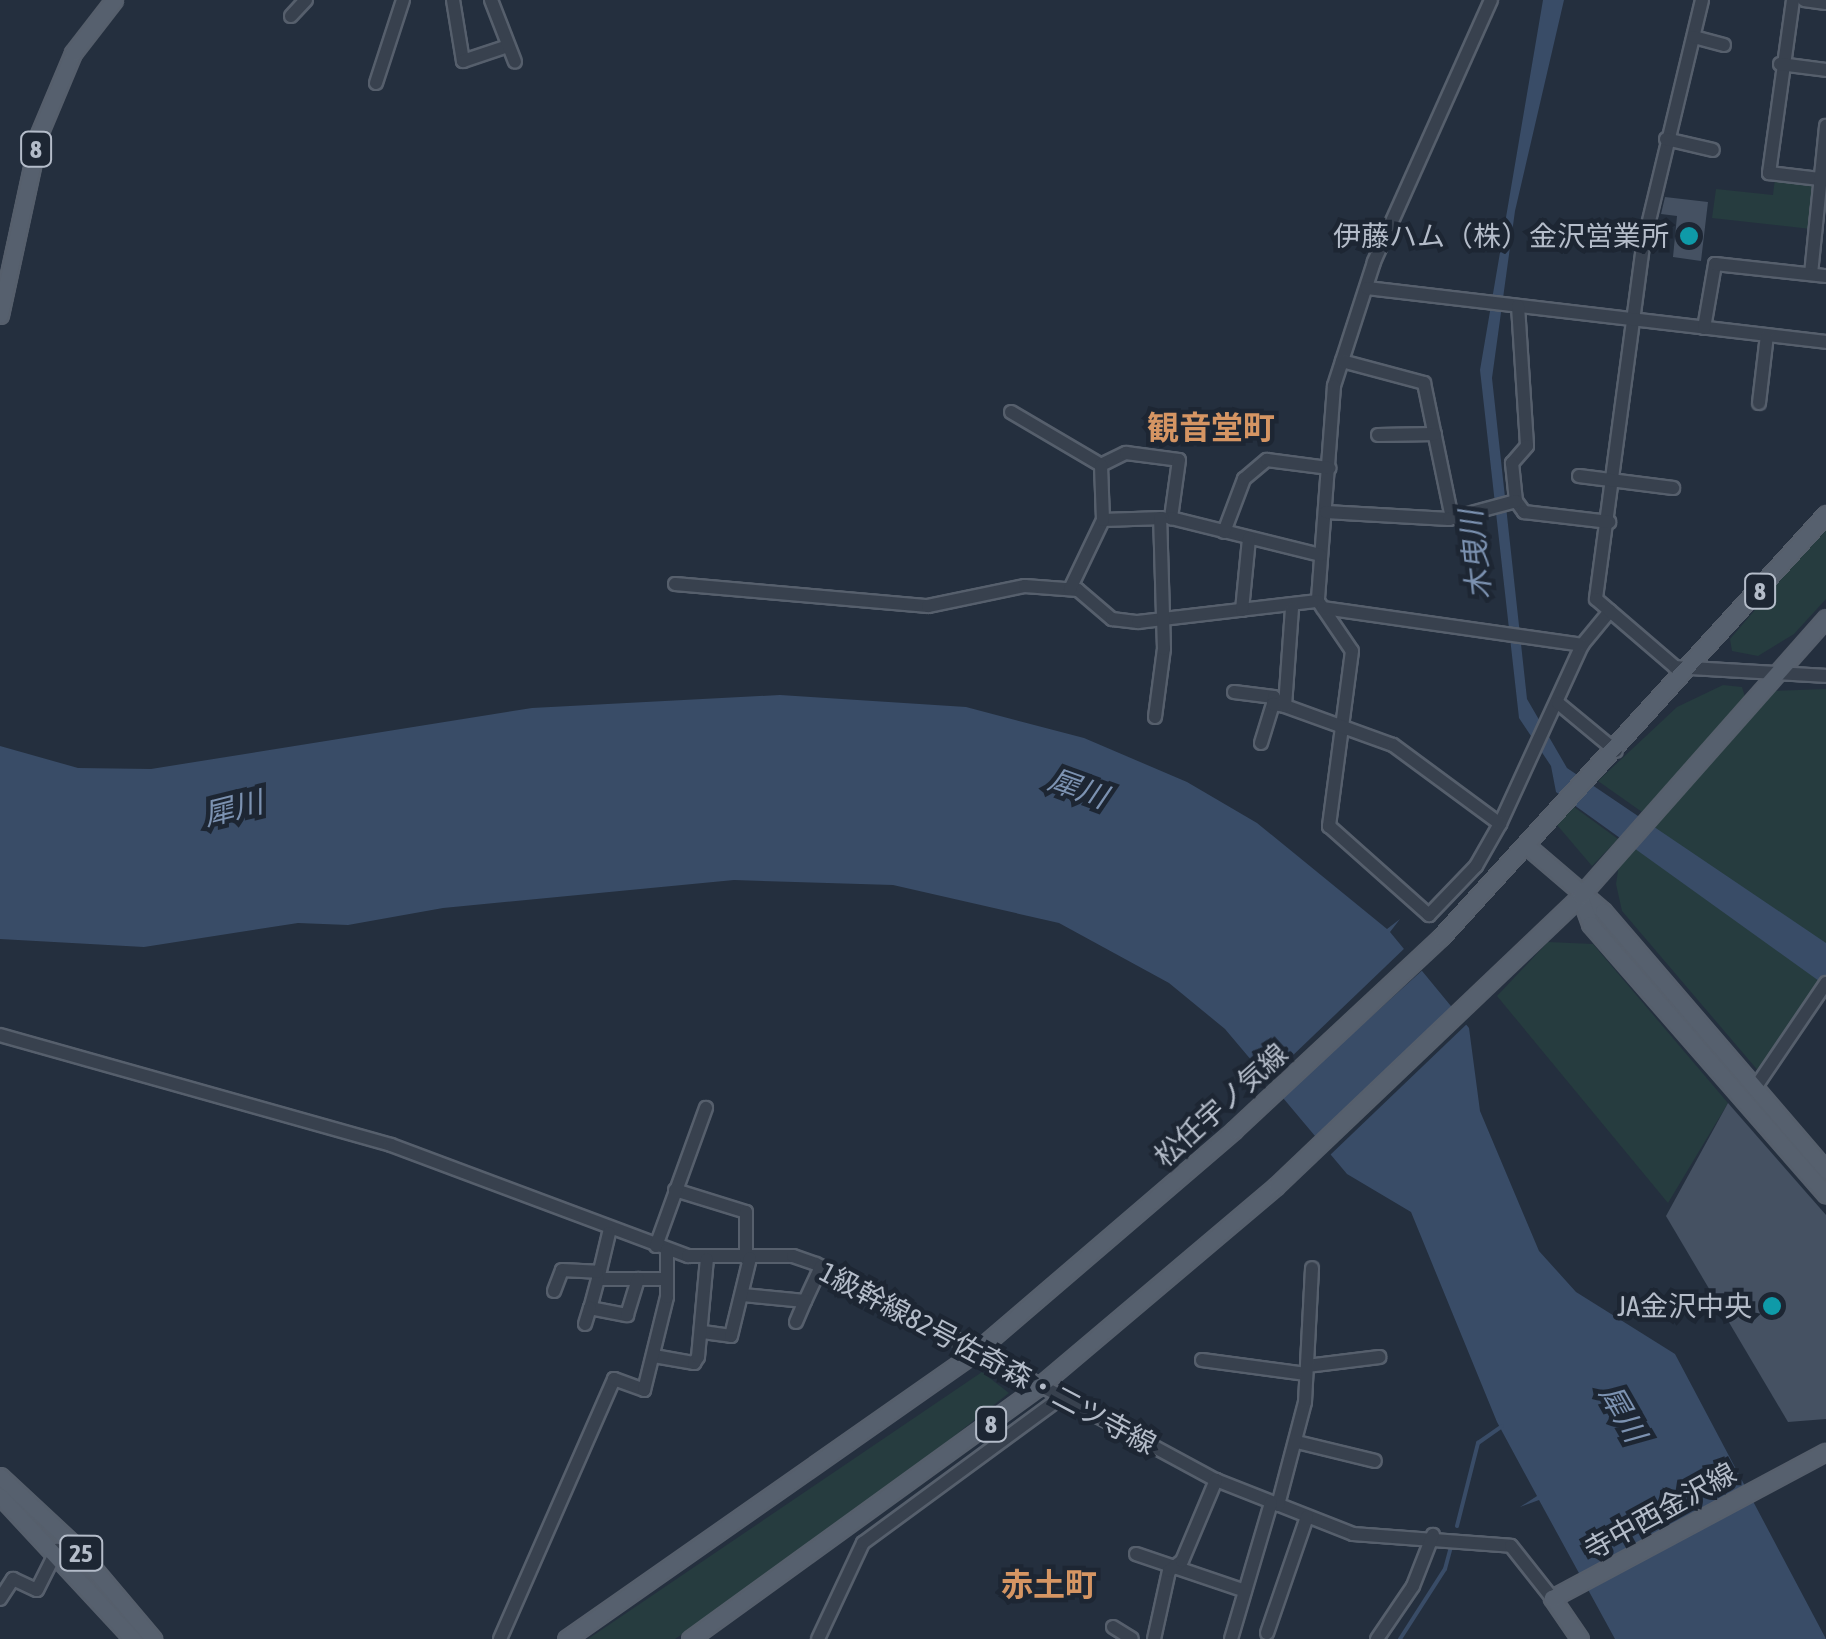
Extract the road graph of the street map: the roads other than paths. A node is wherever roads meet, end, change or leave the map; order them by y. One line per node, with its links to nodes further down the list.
1 (114, 0): 27 (main road, 8)
2 (306, 0): 11 (street)
3 (403, 0): 18 (street)
4 (453, 0): 14 (street)
5 (491, 0): 14 (street)
6 (1491, 0): 25 (street)
7 (1702, 0): 12 (street)
8 (1793, 0): 16 (street)
9 (1804, 0): 10 (street)
10 (1826, 3)
11 (291, 16)
12 (1694, 37): 13 (street); 20 (street)
13 (1724, 45)
14 (508, 46): 15 (street)
15 (515, 62)
16 (1780, 64): 17 (street); 22 (street)
17 (1826, 70)
18 (376, 82)
19 (1826, 126): 22 (street)
20 (1666, 139): 21 (street); 28 (street)
21 (1712, 150)
22 (1820, 179): 23 (street)
23 (1811, 274): 24 (street); 29 (street)
24 (1826, 276)
25 (1367, 288): 26 (street); 32 (street)
26 (1518, 306): 28 (street); 42 (street)
27 (0, 315)
28 (1632, 320): 29 (street); 40 (street)
29 (1704, 328): 30 (street)
30 (1767, 335): 31 (street); 33 (street)
31 (1826, 342)
32 (1342, 361): 36 (street); 38 (street)
33 (1758, 402)
34 (1011, 412): 37 (street)
35 (1378, 434): 36 (street)
36 (1435, 434): 46 (street)
37 (1101, 466): 45 (street); 47 (street)
38 (1328, 468): 43 (street); 49 (street)
39 (1579, 476): 40 (street)
40 (1614, 481): 41 (street); 48 (street)
41 (1672, 488)
42 (1505, 506): 46 (street); 48 (street)
43 (1326, 512): 46 (street); 51 (street)
44 (1826, 514): 61 (main road, 松任宇ノ気線 / 8)
45 (1166, 518): 47 (street); 49 (street); 59 (street)
46 (1452, 518)
47 (1103, 520): 53 (street)
48 (1609, 522): 57 (street)
49 (1224, 532): 50 (street)
50 (1249, 538): 51 (street); 56 (street)
51 (1320, 555): 54 (street)
52 (675, 584): 53 (street)
53 (1070, 589): 59 (street)
54 (1320, 604): 55 (street); 60 (street); 68 (street)
55 (1292, 608): 56 (street); 66 (street)
56 (1242, 610): 59 (street)
57 (1610, 611): 60 (street); 61 (street)
58 (1826, 618): 62 (main road, 8)
59 (1163, 622): 67 (street)
60 (1582, 645): 65 (street)
61 (1694, 668): 62 (street); 70 (main road, 松任宇ノ気線 / 8)
62 (1778, 676): 63 (street); 73 (main road, 8)
63 (1826, 676)
64 (1234, 692): 66 (street)
65 (1558, 703): 70 (street); 71 (street)
66 (1279, 705): 68 (street); 69 (street)
67 (1155, 717)
68 (1342, 720): 71 (street); 71 (street)
69 (1261, 743)
70 (1616, 751): 72 (main road, 松任宇ノ気線 / 8)
71 (1500, 824)
72 (1527, 846): 73 (main road); 97 (main road, 松任宇ノ気線 / 8)
73 (1580, 896): 76 (main road); 80 (main road); 102 (main road, 8)
74 (1824, 986): 76 (street)
75 (0, 1035): 81 (street, 1級幹線82号佐奇森・二ツ寺線)
76 (1755, 1088): 78 (main road)
77 (706, 1108): 79 (street)
78 (1826, 1170)
79 (675, 1190): 82 (street); 83 (street)
80 (1826, 1194)
81 (609, 1233): 82 (street, 1級幹線82号佐奇森・二ツ寺線); 87 (street)
82 (661, 1248): 84 (street, 1級幹線82号佐奇森・二ツ寺線); 89 (street)
83 (748, 1258): 84 (street, 1級幹線82号佐奇森・二ツ寺線); 85 (street, 1級幹線82号佐奇森・二ツ寺線); 91 (street)
84 (707, 1259): 96 (street)
85 (821, 1266): 92 (street); 97 (street, 1級幹線82号佐奇森・二ツ寺線)
86 (1312, 1268): 101 (street)
87 (598, 1276): 88 (street); 90 (street); 93 (street)
88 (638, 1279): 89 (street); 93 (street)
89 (668, 1279): 98 (street)
90 (554, 1291)
91 (743, 1295): 92 (street); 96 (street)
92 (805, 1301): 94 (street)
93 (590, 1308): 95 (street)
94 (796, 1322)
95 (585, 1324)
96 (703, 1332): 98 (street)
97 (973, 1354): 102 (street, 1級幹線82号佐奇森・二ツ寺線); 126 (main road, 松任宇ノ気線 / 8)
98 (654, 1356): 125 (street)
99 (1378, 1356): 101 (street)
100 (1202, 1360): 101 (street)
101 (1307, 1370): 104 (street)
102 (1037, 1388): 103 (street, 1級幹線82号佐奇森・二ツ寺線); 112 (main road, 8)
103 (1058, 1399): 108 (street, 1級幹線82号佐奇森・二ツ寺線); 115 (street)
104 (1298, 1442): 106 (street); 110 (street)
105 (1826, 1452): 119 (main road, 寺中西金沢線)
106 (1375, 1461)
107 (0, 1476): 124 (main road, 25)
108 (1216, 1480): 110 (street, 1級幹線82号佐奇森・二ツ寺線); 117 (street)
109 (0, 1496): 114 (main road, 25)
110 (1274, 1504): 111 (street, 1級幹線82号佐奇森・二ツ寺線); 118 (street)
111 (1307, 1516): 113 (street, 1級幹線82号佐奇森・二ツ寺線); 122 (street)
112 (851, 1529): 115 (street); 127 (main road, 8)
113 (1433, 1535): 119 (street, 1級幹線82号佐奇森・二ツ寺線); 132 (street)
114 (57, 1550): 120 (street); 123 (main road, 25)
115 (856, 1552): 128 (street)
116 (1136, 1554): 117 (street)
117 (1176, 1568): 118 (street); 130 (street)
118 (1245, 1592): 131 (street)
119 (1559, 1595): 133 (main road)
120 (0, 1599)
121 (1112, 1627): 129 (street)
122 (1267, 1633)
123 (133, 1639)
124 (153, 1639)
125 (500, 1639)
126 (566, 1639)
127 (690, 1639)
128 (818, 1639)
129 (1132, 1639)
130 (1154, 1639)
131 (1231, 1639)
132 (1377, 1639)
133 (1580, 1639)

